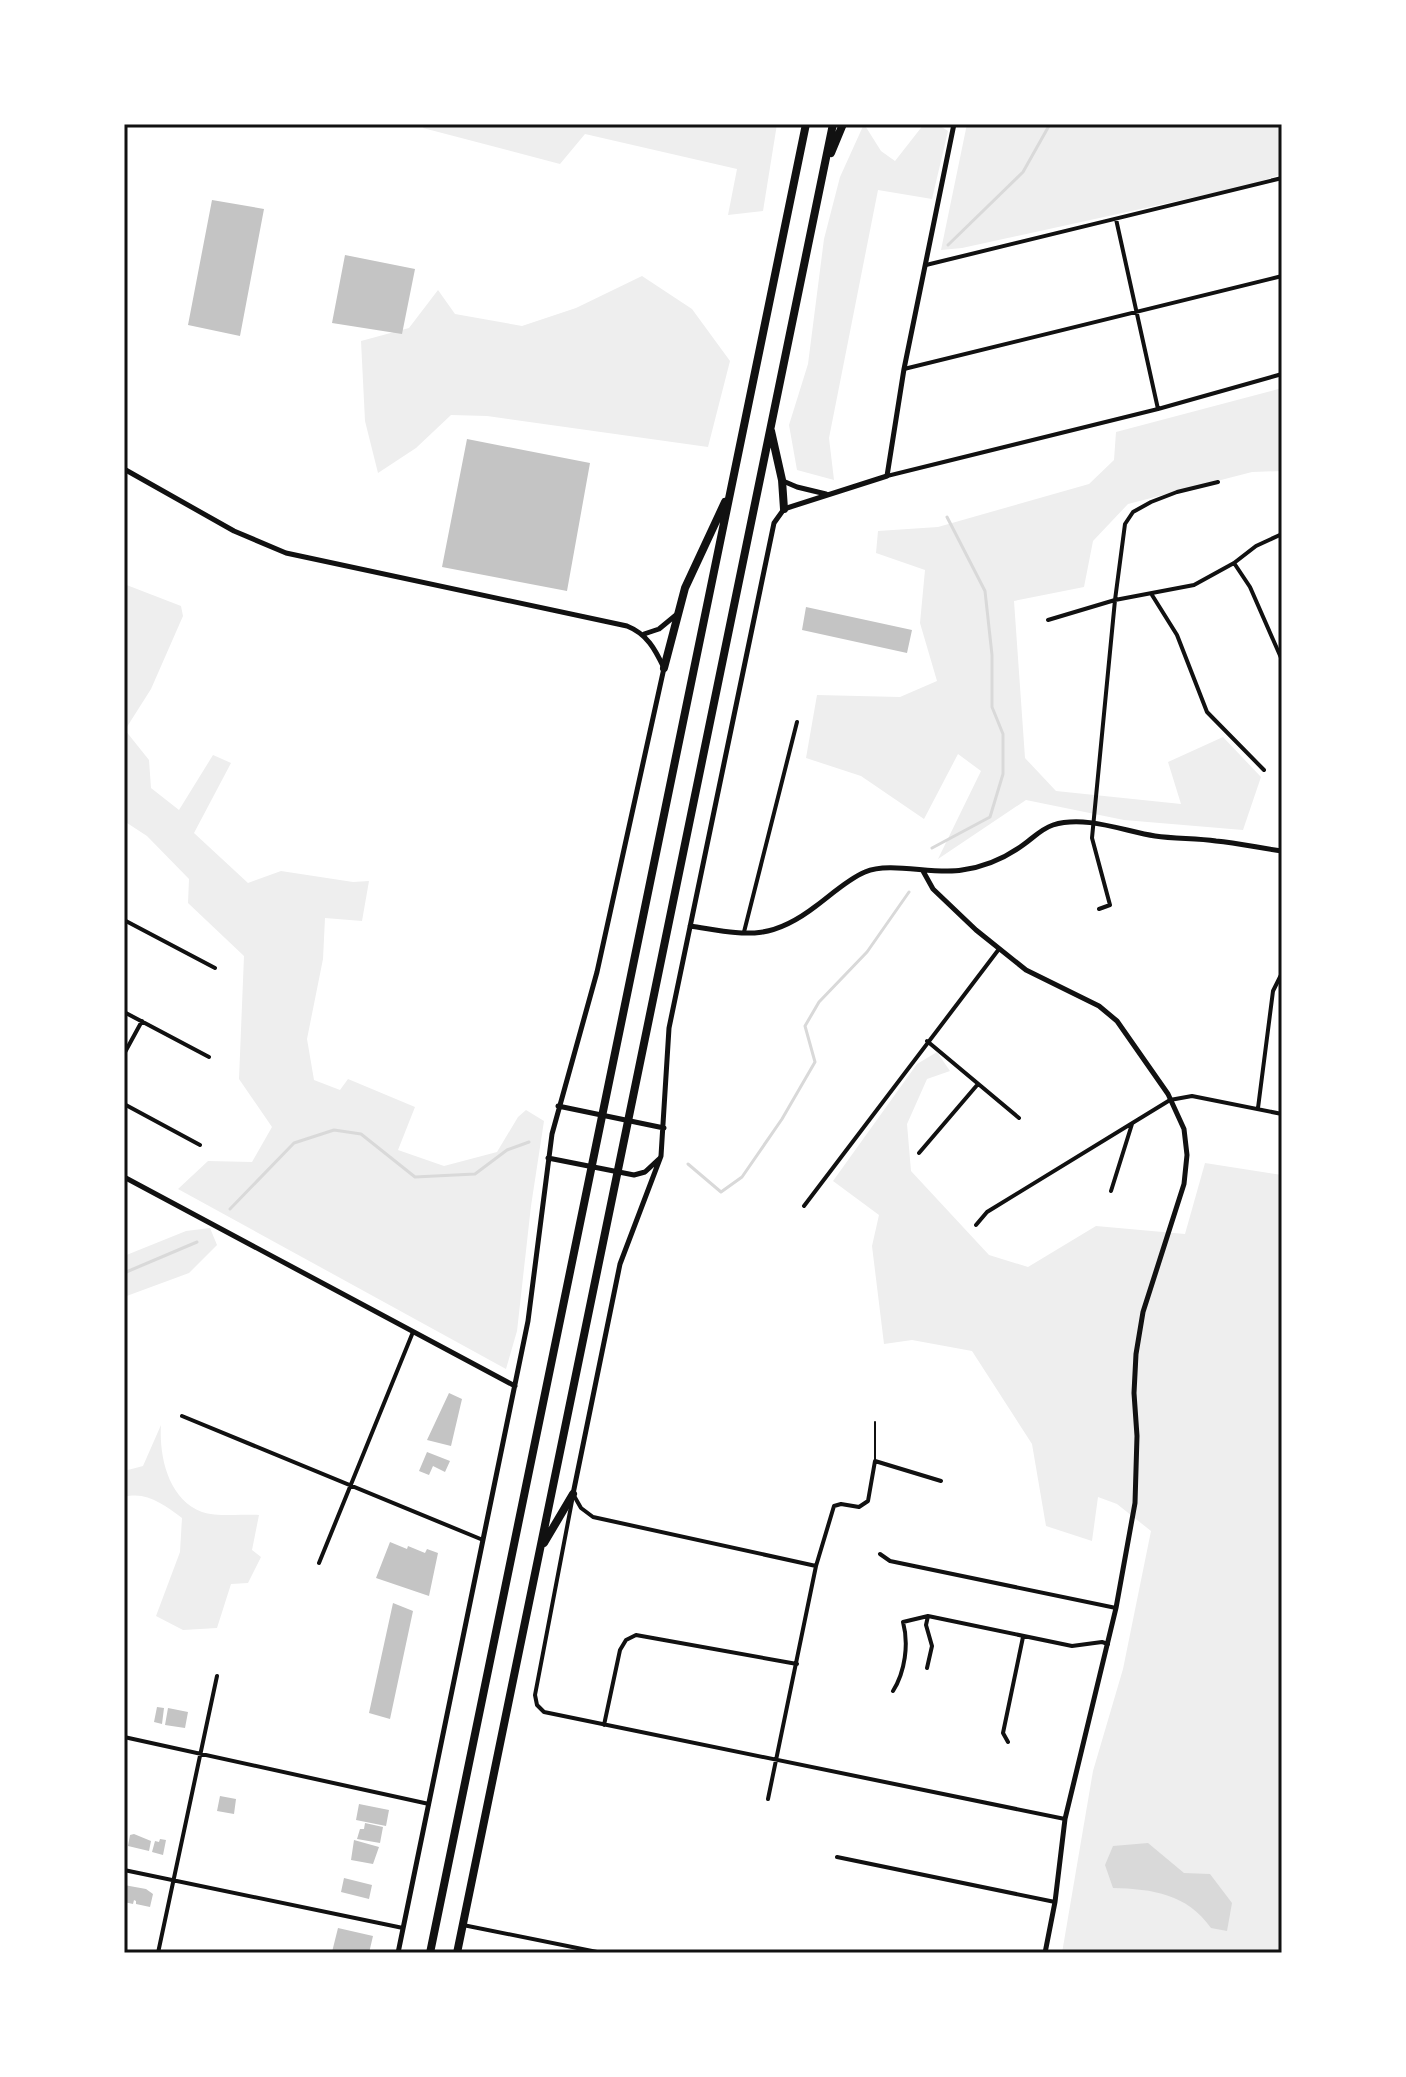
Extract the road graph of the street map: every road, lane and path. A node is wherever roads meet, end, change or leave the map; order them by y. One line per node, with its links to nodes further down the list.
1 (806, 124): 19 (highway)
2 (833, 124): 6 (highway)
3 (843, 124): 6 (highway)
4 (954, 124): 8 (street)
5 (1282, 178): 7 (street)
6 (821, 180): 14 (highway)
7 (1116, 219): 8 (street); 10 (street)
8 (926, 265): 11 (street)
9 (1282, 276): 10 (street)
10 (1137, 311): 11 (street); 13 (street)
11 (904, 369): 16 (street)
12 (1282, 374): 13 (street)
13 (1158, 409): 16 (street)
14 (771, 426): 17 (highway); 74 (highway)
15 (124, 469): 28 (street)
16 (887, 476): 20 (street)
17 (782, 480): 20 (street); 21 (highway)
18 (1218, 482): 25 (street)
19 (732, 487): 26 (highway); 102 (highway)
20 (827, 494): 21 (street)
21 (784, 509): 38 (street)
22 (1282, 534): 23 (street)
23 (1234, 563): 24 (street); 29 (street)
24 (1152, 595): 25 (street); 32 (street)
25 (1115, 600): 27 (street); 33 (street)
26 (676, 615): 28 (street); 30 (highway)
27 (1048, 620)
28 (643, 634): 30 (street)
29 (1282, 660)
30 (664, 668): 51 (street)
31 (797, 722): 39 (street)
32 (1264, 770)
33 (1094, 824): 34 (street); 35 (street); 36 (street)
34 (1282, 851)
35 (923, 871): 39 (street); 40 (street)
36 (1099, 909)
37 (124, 920): 41 (street)
38 (690, 926): 39 (street); 56 (street)
39 (743, 934)
40 (999, 949): 45 (street); 49 (street)
41 (215, 968)
42 (1281, 973): 52 (street)
43 (124, 1012): 44 (street)
44 (142, 1021): 46 (street); 47 (street)
45 (927, 1041): 48 (street); 63 (street)
46 (124, 1054)
47 (209, 1057)
48 (978, 1084): 54 (street); 58 (street)
49 (1170, 1100): 52 (street); 55 (street); 78 (street)
50 (124, 1104): 57 (street)
51 (558, 1106): 56 (street); 60 (street)
52 (1258, 1108): 53 (street)
53 (1282, 1114)
54 (1019, 1118)
55 (1132, 1124): 62 (street); 64 (street)
56 (664, 1128): 59 (street)
57 (200, 1145)
58 (919, 1153)
59 (661, 1156): 60 (street); 72 (street)
60 (548, 1158): 66 (street)
61 (124, 1177): 65 (street)
62 (1111, 1191)
63 (804, 1206)
64 (976, 1225)
65 (413, 1332): 66 (street); 71 (street)
66 (515, 1386): 73 (street)
67 (182, 1416): 71 (street)
68 (875, 1422): 69 (lane)
69 (875, 1461): 70 (street); 77 (street)
70 (941, 1481)
71 (350, 1485): 73 (street); 76 (street)
72 (573, 1494): 74 (highway); 77 (street); 86 (street)
73 (483, 1540): 92 (street)
74 (540, 1551): 98 (highway)
75 (880, 1554): 78 (street)
76 (319, 1563)
77 (816, 1566): 82 (street)
78 (1116, 1608): 81 (street)
79 (928, 1616): 80 (street); 83 (street); 85 (street)
80 (1023, 1637): 81 (street); 88 (street)
81 (1108, 1644): 93 (street)
82 (797, 1664): 86 (street); 90 (street)
83 (927, 1668)
84 (217, 1676): 89 (street)
85 (893, 1691)
86 (604, 1725): 90 (street)
87 (124, 1737): 89 (street)
88 (1008, 1742)
89 (201, 1753): 92 (street); 96 (street)
90 (776, 1758): 91 (street); 93 (street)
91 (768, 1799)
92 (429, 1804): 99 (street)
93 (1065, 1819): 97 (street)
94 (837, 1857): 97 (street)
95 (124, 1870): 96 (street)
96 (172, 1881): 99 (street); 100 (street)
97 (1055, 1902): 105 (street)
98 (463, 1925): 103 (highway); 104 (street)
99 (403, 1928): 101 (street)
100 (158, 1953)
101 (398, 1953)
102 (430, 1953)
103 (457, 1953)
104 (601, 1953)
105 (1045, 1953)

